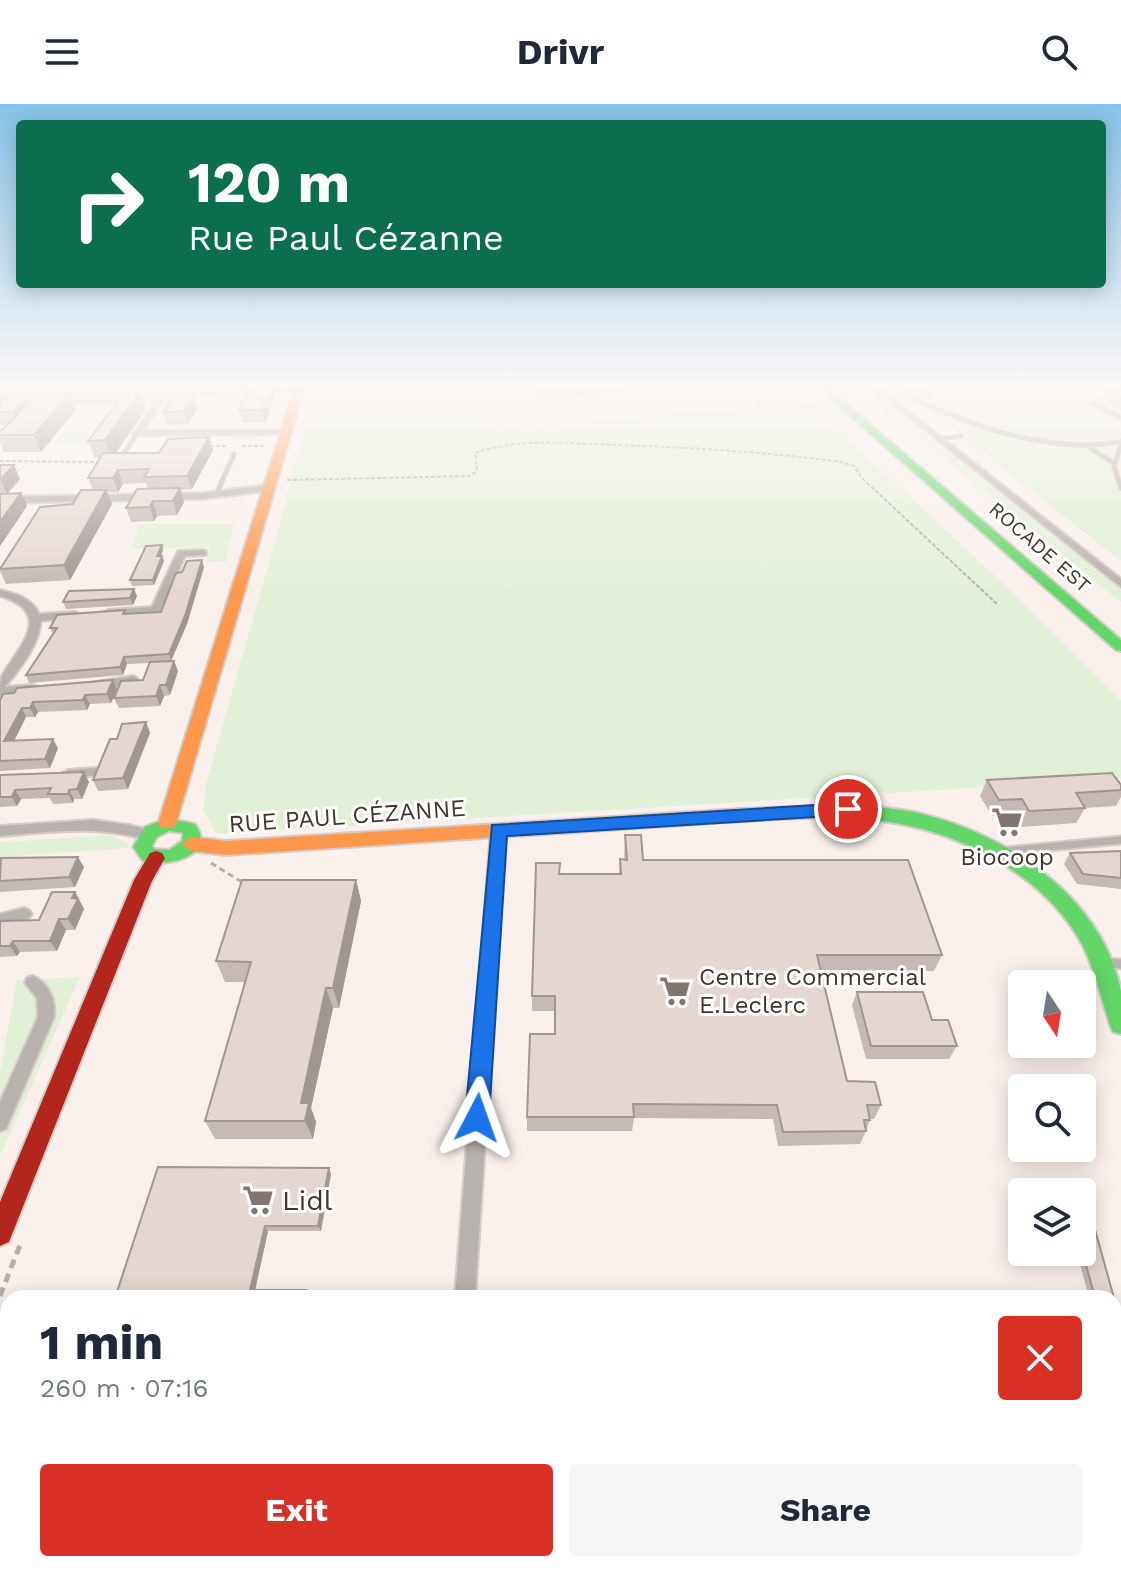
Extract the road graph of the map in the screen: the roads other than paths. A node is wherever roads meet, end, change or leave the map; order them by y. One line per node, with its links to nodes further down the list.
1 (124, 454): 9 (lane)
2 (234, 454): 13 (lane)
3 (279, 454): 11 (main road)
4 (900, 454): 22 (main road, ROCADE EST)
5 (917, 454): 21 (main road, ROCADE EST)
6 (960, 454): 16 (street)
7 (1099, 454): 10 (lane)
8 (1114, 454): 10 (lane)
9 (119, 462)
10 (1114, 463): 12 (lane)
11 (270, 485): 13 (street); 29 (main road)
12 (1121, 488)
13 (216, 495): 14 (street)
14 (0, 500)
15 (203, 553): 18 (street)
16 (1121, 584)
17 (0, 593): 20 (street)
18 (95, 614)
19 (80, 615): 20 (street)
20 (35, 618): 25 (street)
21 (1121, 627)
22 (1121, 647)
23 (133, 680): 24 (street)
24 (84, 687)
25 (0, 688): 26 (street)
26 (42, 689)
27 (96, 772): 28 (street)
28 (55, 774)
29 (167, 824): 32 (main road); 34 (main road)
30 (498, 830): 34 (main road, RUE PAUL CÉZANNE); 35 (main road, RUE PAUL CÉZANNE); 45 (street)
31 (0, 831): 32 (street)
32 (147, 835): 36 (main road)
33 (1121, 840): 35 (lane)
34 (191, 844): 36 (main road)
35 (999, 852): 39 (main road, RUE PAUL CÉZANNE)
36 (156, 858): 44 (main road)
37 (24, 914): 38 (street)
38 (0, 920)
39 (1100, 963): 40 (lane); 42 (main road, RUE PAUL CÉZANNE)
40 (1121, 964)
41 (33, 983): 43 (street)
42 (1121, 1025)
43 (0, 1123)
44 (0, 1233)
45 (466, 1290)

